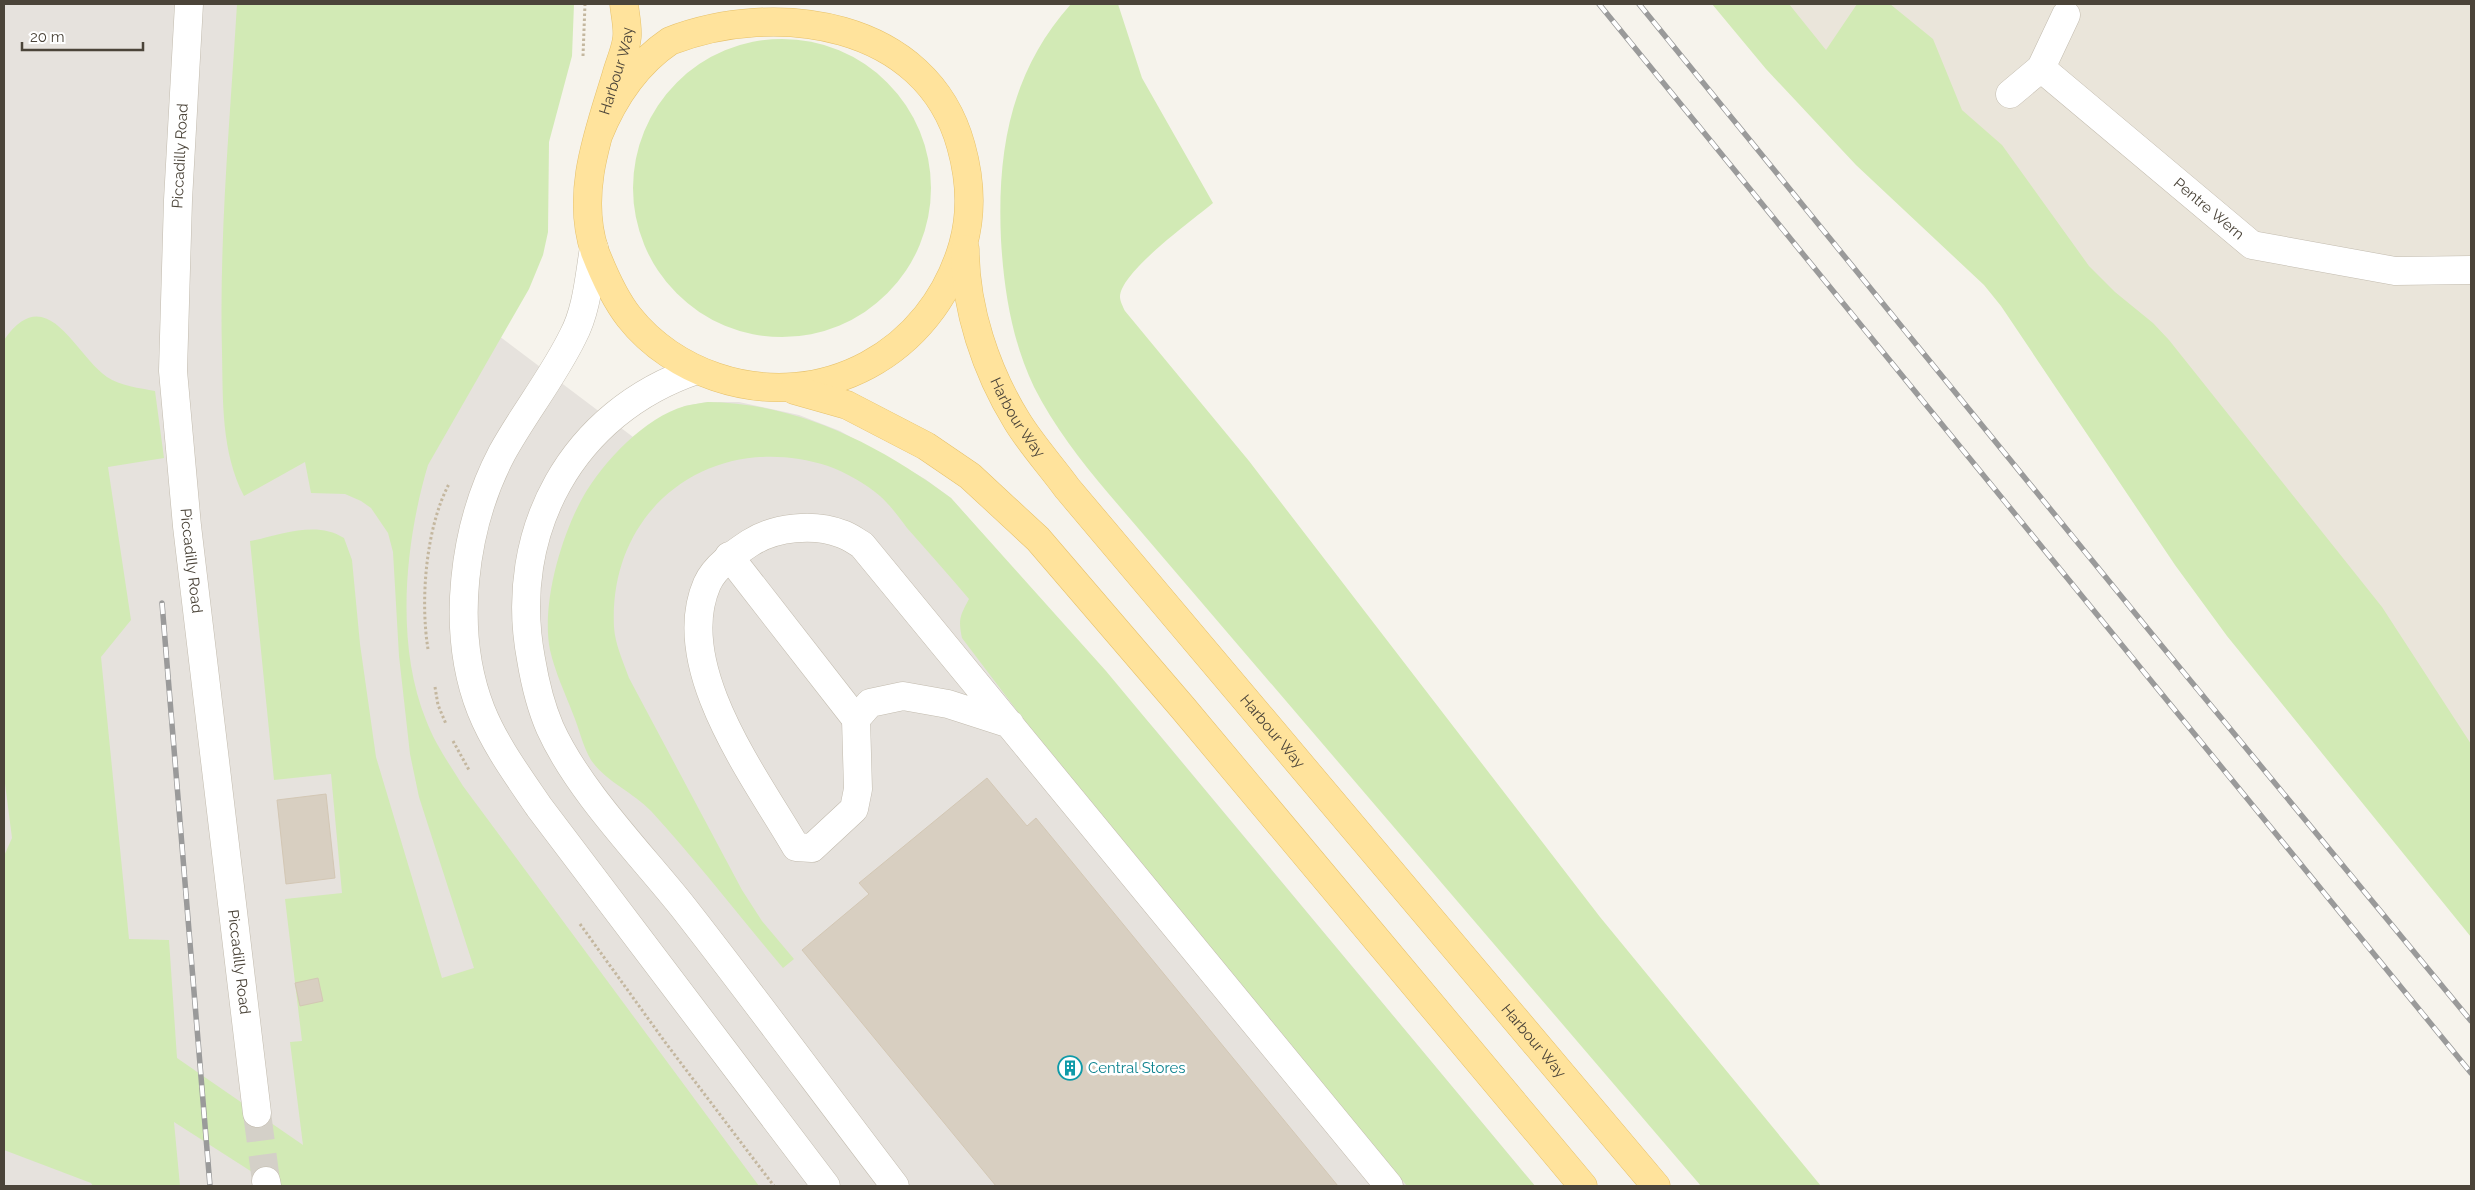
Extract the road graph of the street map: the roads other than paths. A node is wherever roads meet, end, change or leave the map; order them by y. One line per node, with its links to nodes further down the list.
1 (189, 4): 17 (street, Piccadilly Road)
2 (624, 4): 8 (main road, Harbour Way)
3 (808, 4): 4 (main road)
4 (833, 15): 8 (main road); 9 (main road)
5 (2066, 15): 6 (street)
6 (2041, 68): 7 (street); 11 (street, Pentre Wern)
7 (2010, 94)
8 (598, 136): 10 (main road)
9 (965, 238): 13 (main road); 22 (main road, Harbour Way)
10 (594, 248): 12 (main road); 18 (street)
11 (2471, 270)
12 (697, 370): 13 (main road); 19 (street)
13 (785, 388): 21 (main road)
14 (729, 556): 15 (street); 15 (street); 16 (street)
15 (856, 719): 16 (street)
16 (1010, 724): 20 (street)
17 (258, 1113)
18 (826, 1186)
19 (895, 1186)
20 (1389, 1186)
21 (1583, 1186)
22 (1656, 1186)

